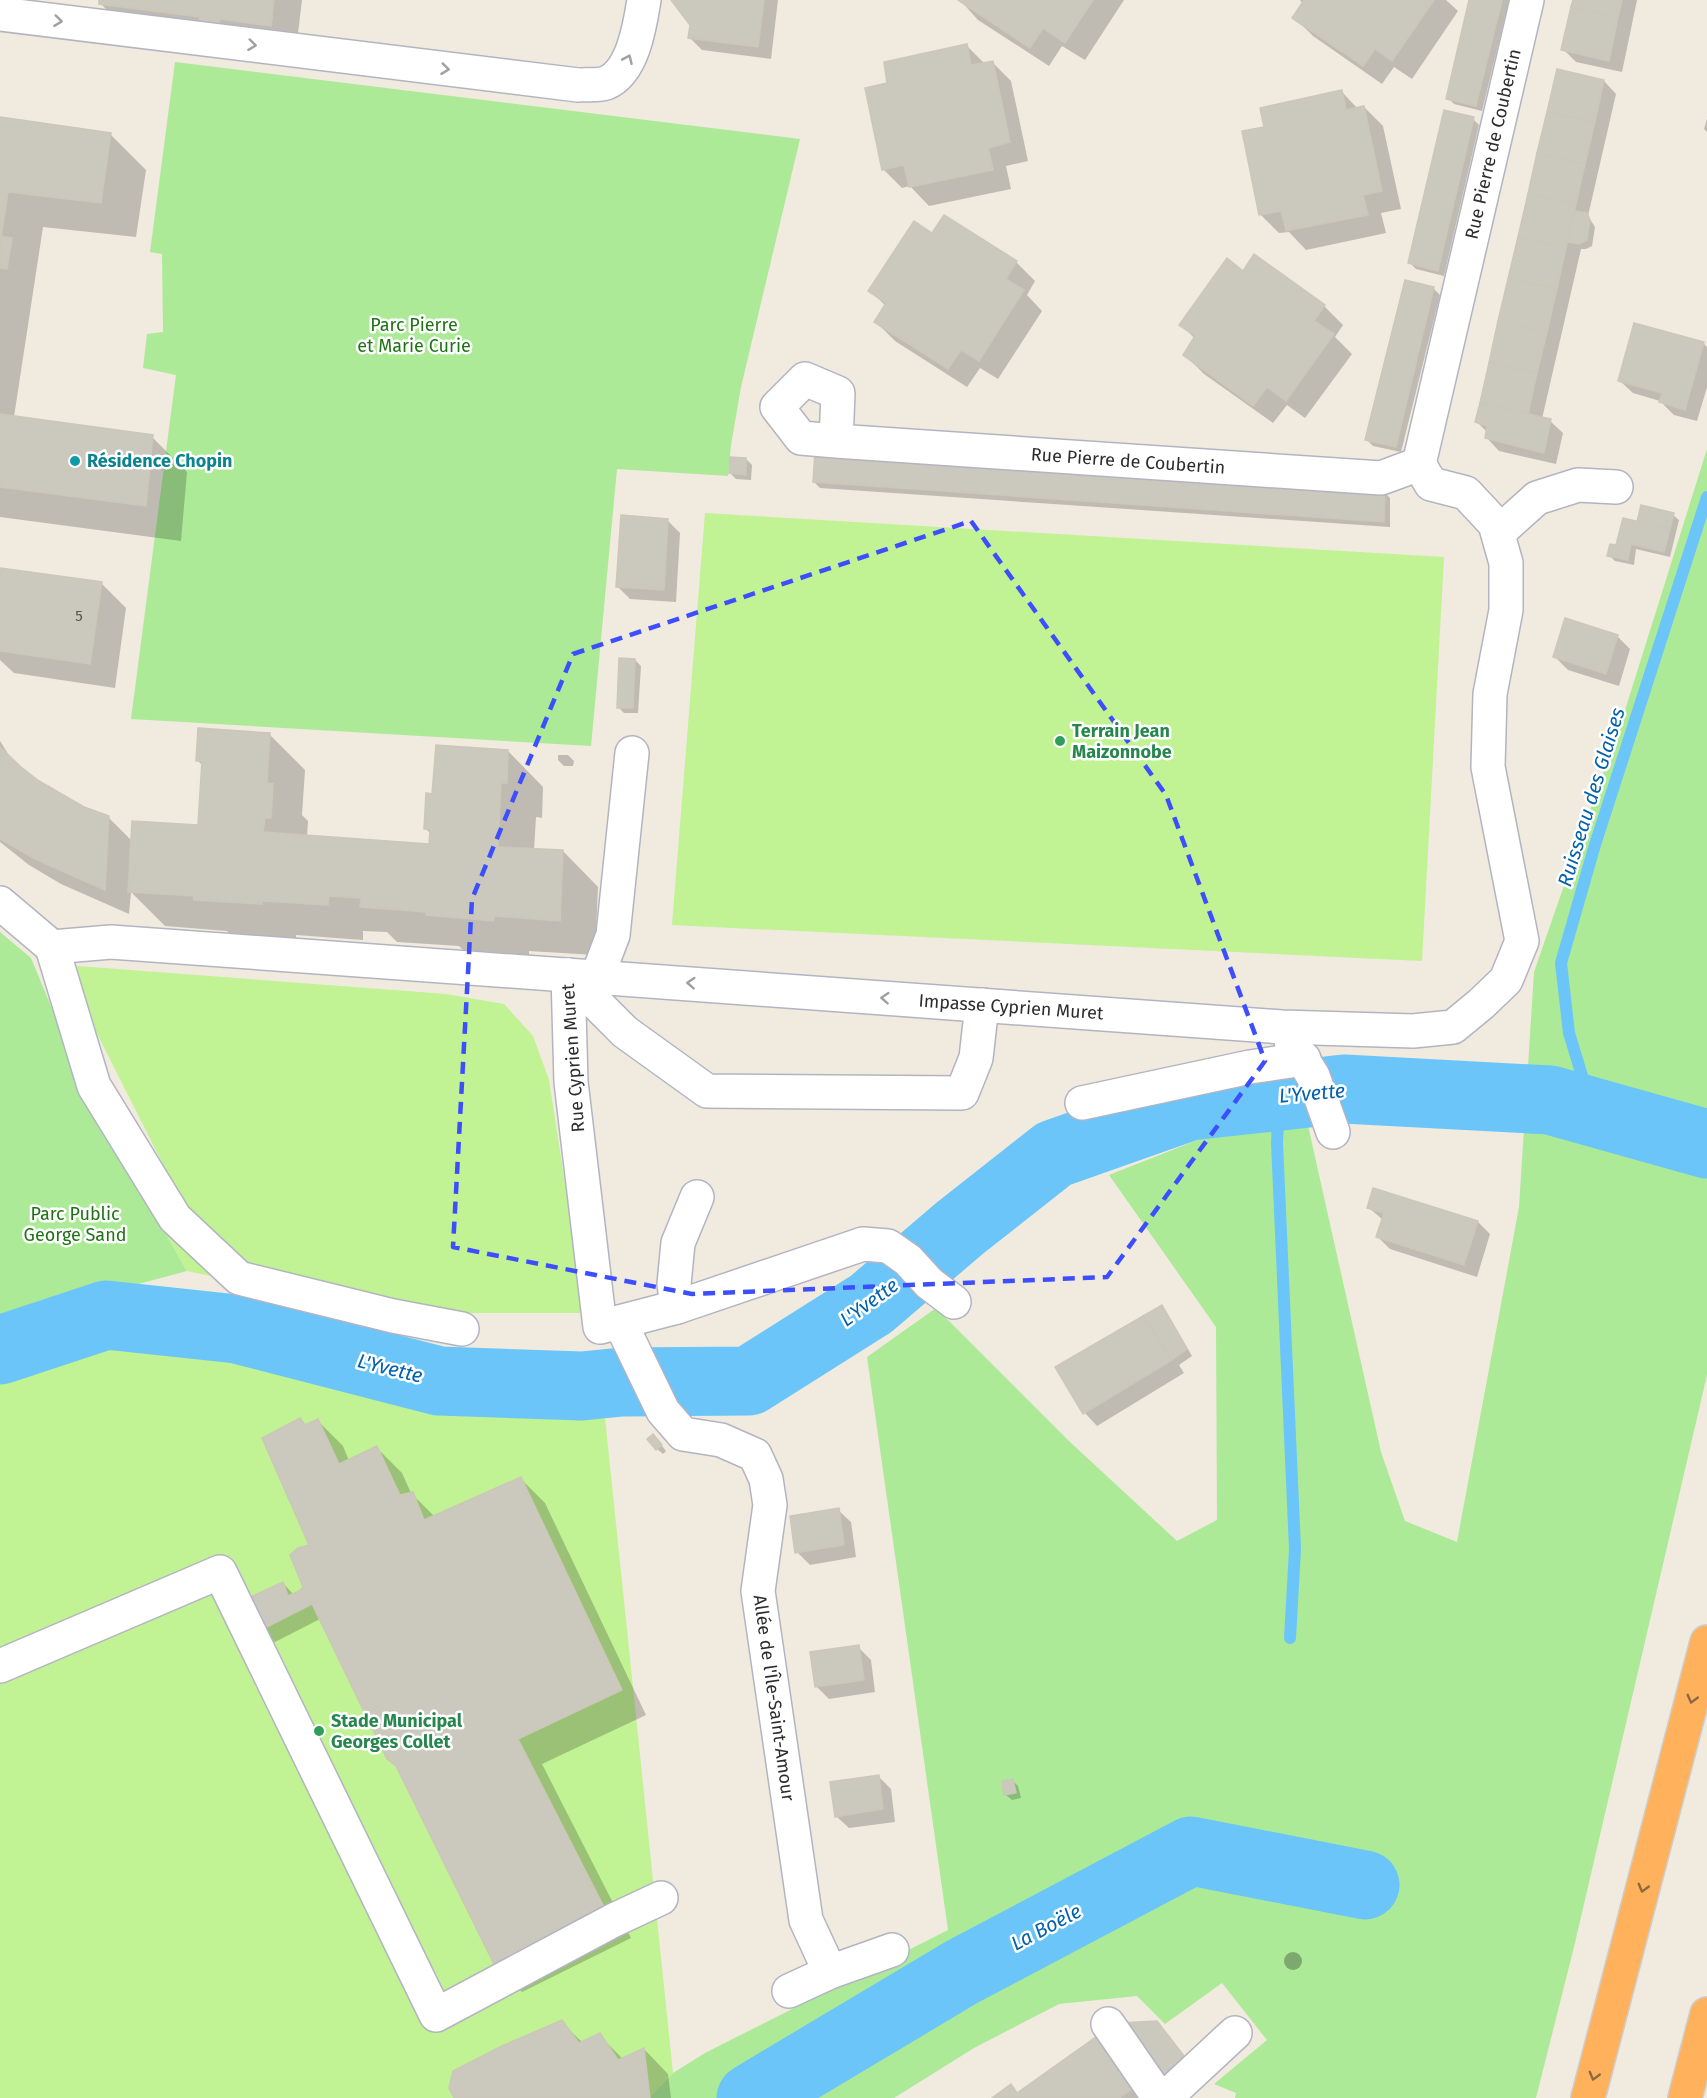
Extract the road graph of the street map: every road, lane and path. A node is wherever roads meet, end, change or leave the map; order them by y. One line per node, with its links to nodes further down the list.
1 (644, 0): 3 (street, one-way to 1)
2 (1527, 0): 5 (street, Rue Pierre de Coubertin)
3 (0, 14)
4 (836, 441): 5 (street, Rue Pierre de Coubertin)
5 (1419, 464): 7 (street)
6 (1616, 487): 7 (street)
7 (1497, 533): 13 (street, Impasse Cyprien Muret)
8 (632, 753): 11 (street)
9 (0, 903): 10 (street)
10 (52, 947): 11 (street, Rue Cyprien Muret); 20 (street)
11 (583, 976): 12 (street, Impasse Cyprien Muret, one-way to 11); 12 (street); 21 (street, Rue Cyprien Muret)
12 (982, 1005): 13 (street, Impasse Cyprien Muret)
13 (1282, 1027): 14 (street)
14 (1308, 1068): 15 (street); 16 (street)
15 (1082, 1103)
16 (1330, 1126)
17 (697, 1197): 19 (street)
18 (930, 1282): 19 (street, Rue Cyprien Muret)
19 (678, 1307): 21 (street, Rue Cyprien Muret)
20 (462, 1329)
21 (624, 1332): 26 (street, Allée de l'Île-Saint-Amour)
22 (1707, 1642): 33 (highway, one-way to 33)
23 (0, 1666): 24 (street)
24 (661, 1898)
25 (892, 1950): 26 (street)
26 (830, 1972): 27 (street)
27 (789, 1991)
28 (1707, 2014): 34 (highway)
29 (1108, 2024): 31 (street)
30 (1235, 2033): 32 (street)
31 (1159, 2098)
32 (1165, 2098)
33 (1588, 2098)
34 (1685, 2098)

